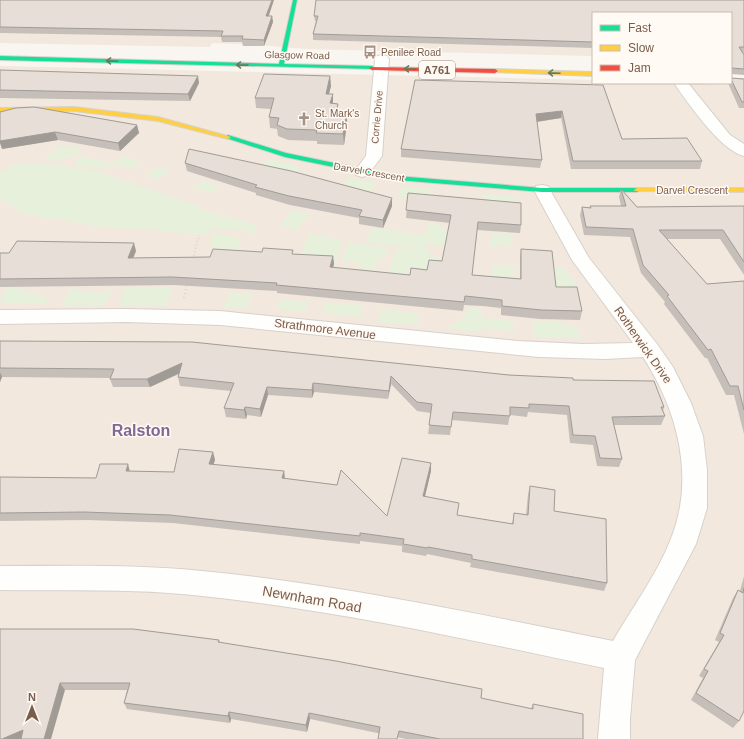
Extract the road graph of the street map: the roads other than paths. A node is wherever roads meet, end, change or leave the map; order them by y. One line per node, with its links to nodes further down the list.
1 (295, 0): 4 (main road)
2 (0, 50): 4 (main road, Glasgow Road / A761)
3 (0, 58): 4 (main road, Glasgow Road / A761, one-way to 3)
4 (283, 61): 6 (main road, Glasgow Road / A761)
5 (509, 62): 6 (main road, Glasgow Road / A761); 7 (main road, Glasgow Road / A761); 8 (main road)
6 (382, 63): 8 (main road, Glasgow Road / A761, one-way to 6); 13 (street, Corrie Drive)
7 (592, 65)
8 (511, 72): 9 (main road, Glasgow Road / A761, one-way to 8)
9 (592, 74)
10 (682, 84): 12 (street)
11 (0, 110): 13 (main road, Darvel Crescent)
12 (744, 151)
13 (362, 172): 14 (main road, Darvel Crescent)
14 (542, 190): 15 (main road, Darvel Crescent); 17 (street, Rotherwick Drive)
15 (744, 190)
16 (0, 316): 17 (street, Strathmore Avenue)
17 (649, 349): 19 (street, Rotherwick Drive)
18 (0, 578): 19 (street, Newnham Road)
19 (620, 657): 20 (street, Rotherwick Drive)
20 (614, 739)

